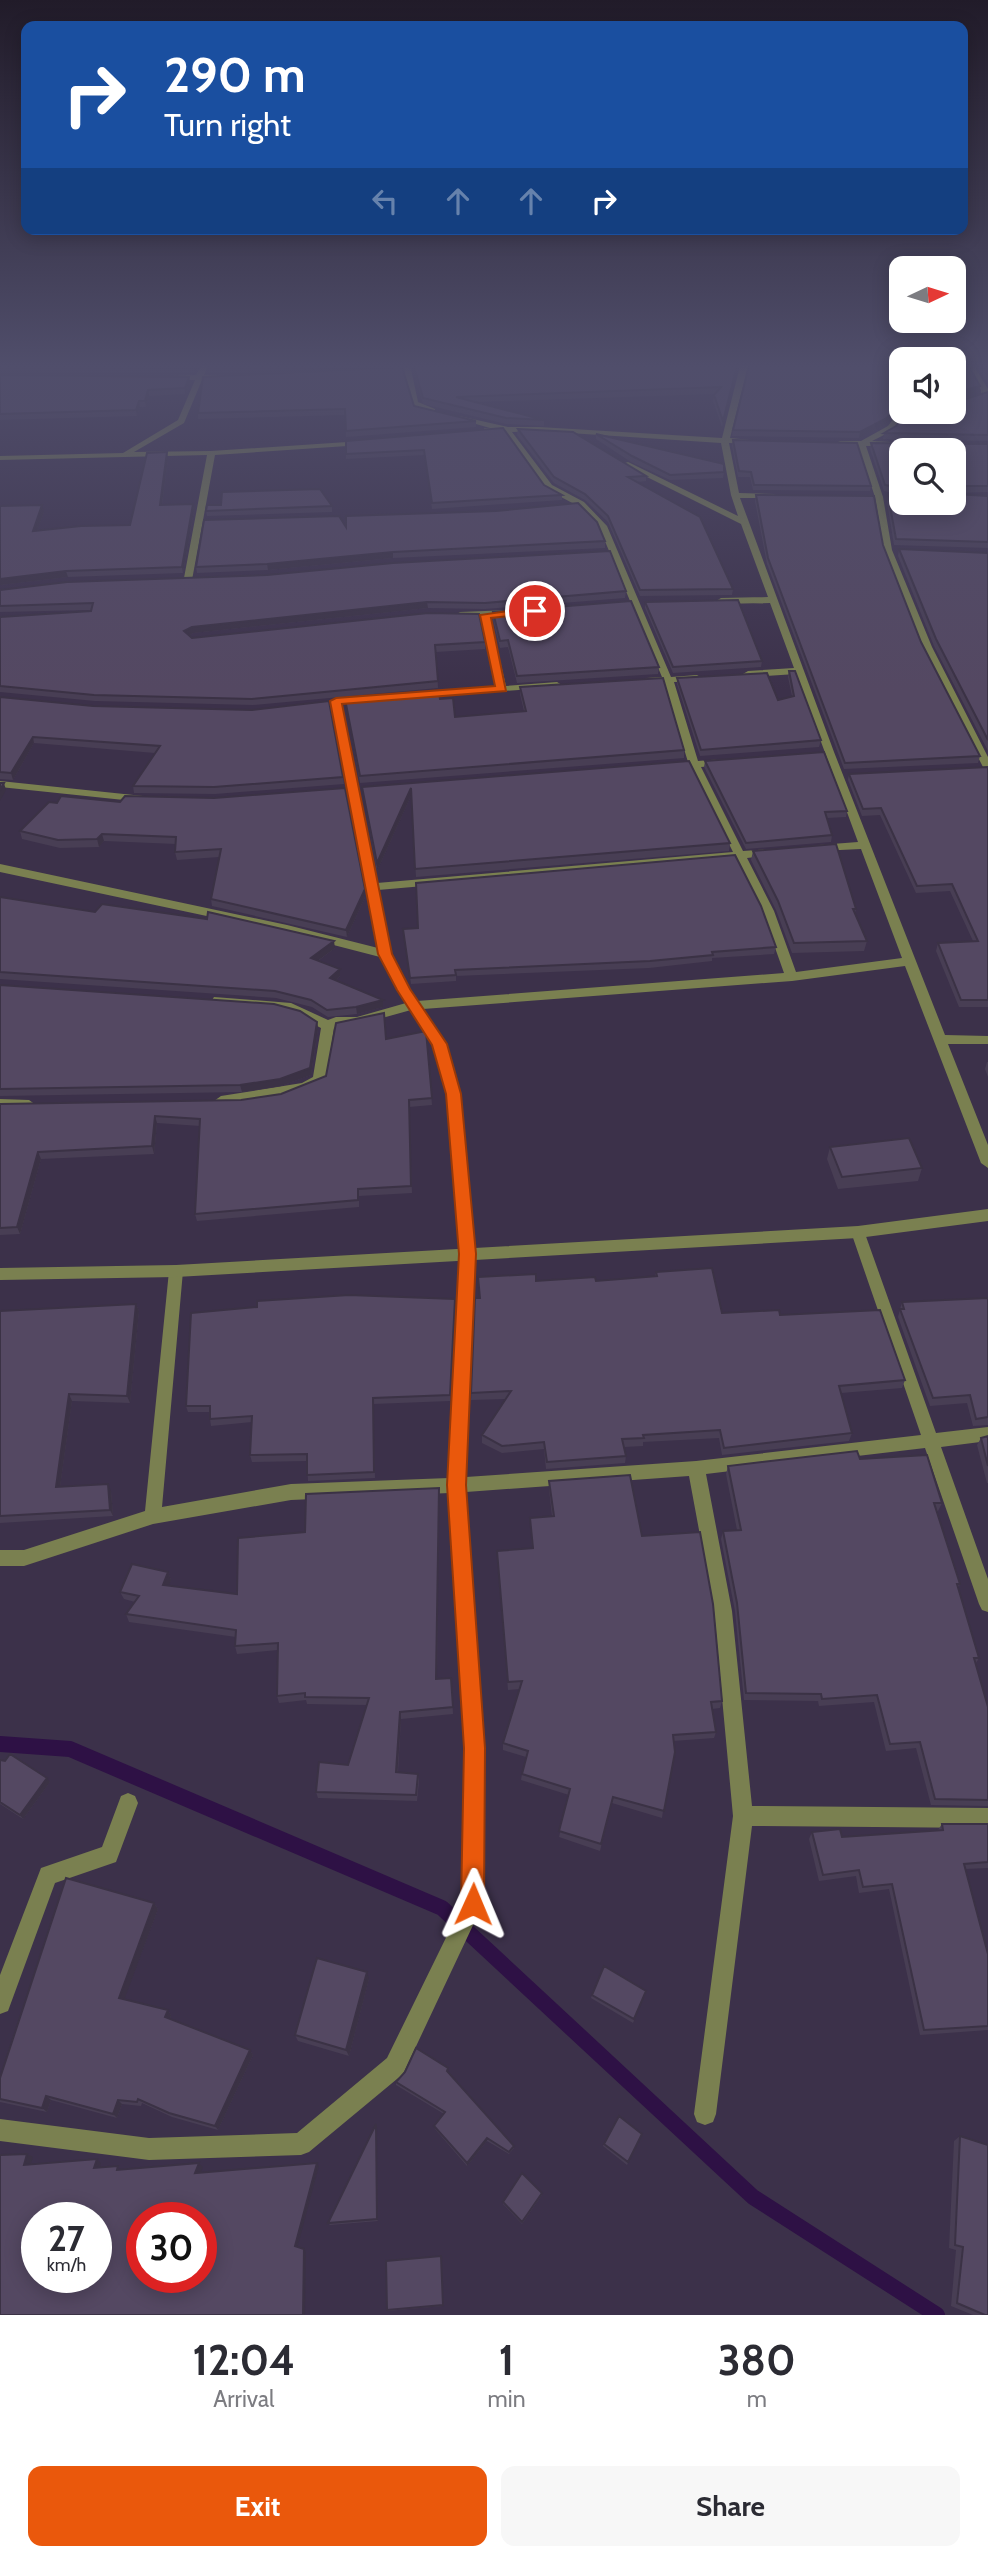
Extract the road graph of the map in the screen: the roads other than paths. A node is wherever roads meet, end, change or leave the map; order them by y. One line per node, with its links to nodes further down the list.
1 (207, 474): 13 (street)
2 (539, 474): 11 (street)
3 (646, 474): 15 (street)
4 (731, 474): 6 (street)
5 (871, 474): 9 (street)
6 (735, 495): 7 (street); 15 (street)
7 (788, 496)
8 (866, 497): 9 (street)
9 (879, 497): 10 (street); 16 (street)
10 (889, 497)
11 (582, 504): 12 (street); 18 (street)
12 (557, 506)
13 (199, 522): 14 (street); 20 (street)
14 (212, 522)
15 (746, 523): 21 (street)
16 (888, 550): 17 (street); 41 (street)
17 (901, 551)
18 (614, 552): 19 (street); 23 (street)
19 (600, 553)
20 (202, 578)
21 (774, 600): 22 (street); 29 (street)
22 (710, 601)
23 (633, 602): 24 (street); 25 (street); 32 (street)
24 (646, 602)
25 (620, 603)
26 (526, 611): 28 (street)
27 (451, 614): 28 (street)
28 (485, 615): 35 (street)
29 (799, 671): 30 (street); 43 (street)
30 (733, 676)
31 (707, 677): 32 (street)
32 (668, 680): 33 (street); 39 (street)
33 (640, 682)
34 (572, 685): 35 (street)
35 (502, 689): 36 (street)
36 (406, 696)
37 (322, 703): 47 (street)
38 (732, 762): 39 (street)
39 (694, 764): 40 (street); 53 (street)
40 (657, 767)
41 (988, 768): 42 (street)
42 (974, 769)
43 (838, 775): 44 (street); 50 (street)
44 (852, 775)
45 (0, 784): 49 (street)
46 (365, 787): 47 (street)
47 (351, 788): 48 (street); 55 (street)
48 (338, 789)
49 (150, 799)
50 (864, 845): 51 (street); 57 (street)
51 (808, 849)
52 (780, 851): 53 (street)
53 (739, 854): 55 (street); 58 (street)
54 (0, 869): 56 (street)
55 (372, 887): 56 (street)
56 (385, 954): 60 (street)
57 (909, 961): 58 (street); 62 (street)
58 (792, 977): 60 (street)
59 (209, 1000): 61 (street)
60 (415, 1005): 61 (street); 70 (street)
61 (328, 1026): 64 (street)
62 (940, 1039): 63 (street); 67 (street)
63 (988, 1040)
64 (208, 1101)
65 (0, 1104): 66 (street)
66 (47, 1105)
67 (988, 1163)
68 (988, 1215): 69 (street)
69 (858, 1232): 70 (street); 74 (street)
70 (467, 1254): 71 (street); 76 (street)
71 (176, 1271): 72 (street); 77 (street)
72 (0, 1274)
73 (988, 1434): 74 (street)
74 (932, 1439): 75 (street); 79 (street)
75 (695, 1468): 76 (street); 81 (street)
76 (457, 1485): 77 (street); 85 (street)
77 (153, 1516): 78 (street)
78 (0, 1558)
79 (988, 1604)
80 (128, 1802): 83 (street)
81 (743, 1816): 82 (street); 84 (street)
82 (988, 1818)
83 (0, 2003)
84 (705, 2114)
85 (0, 2130)

